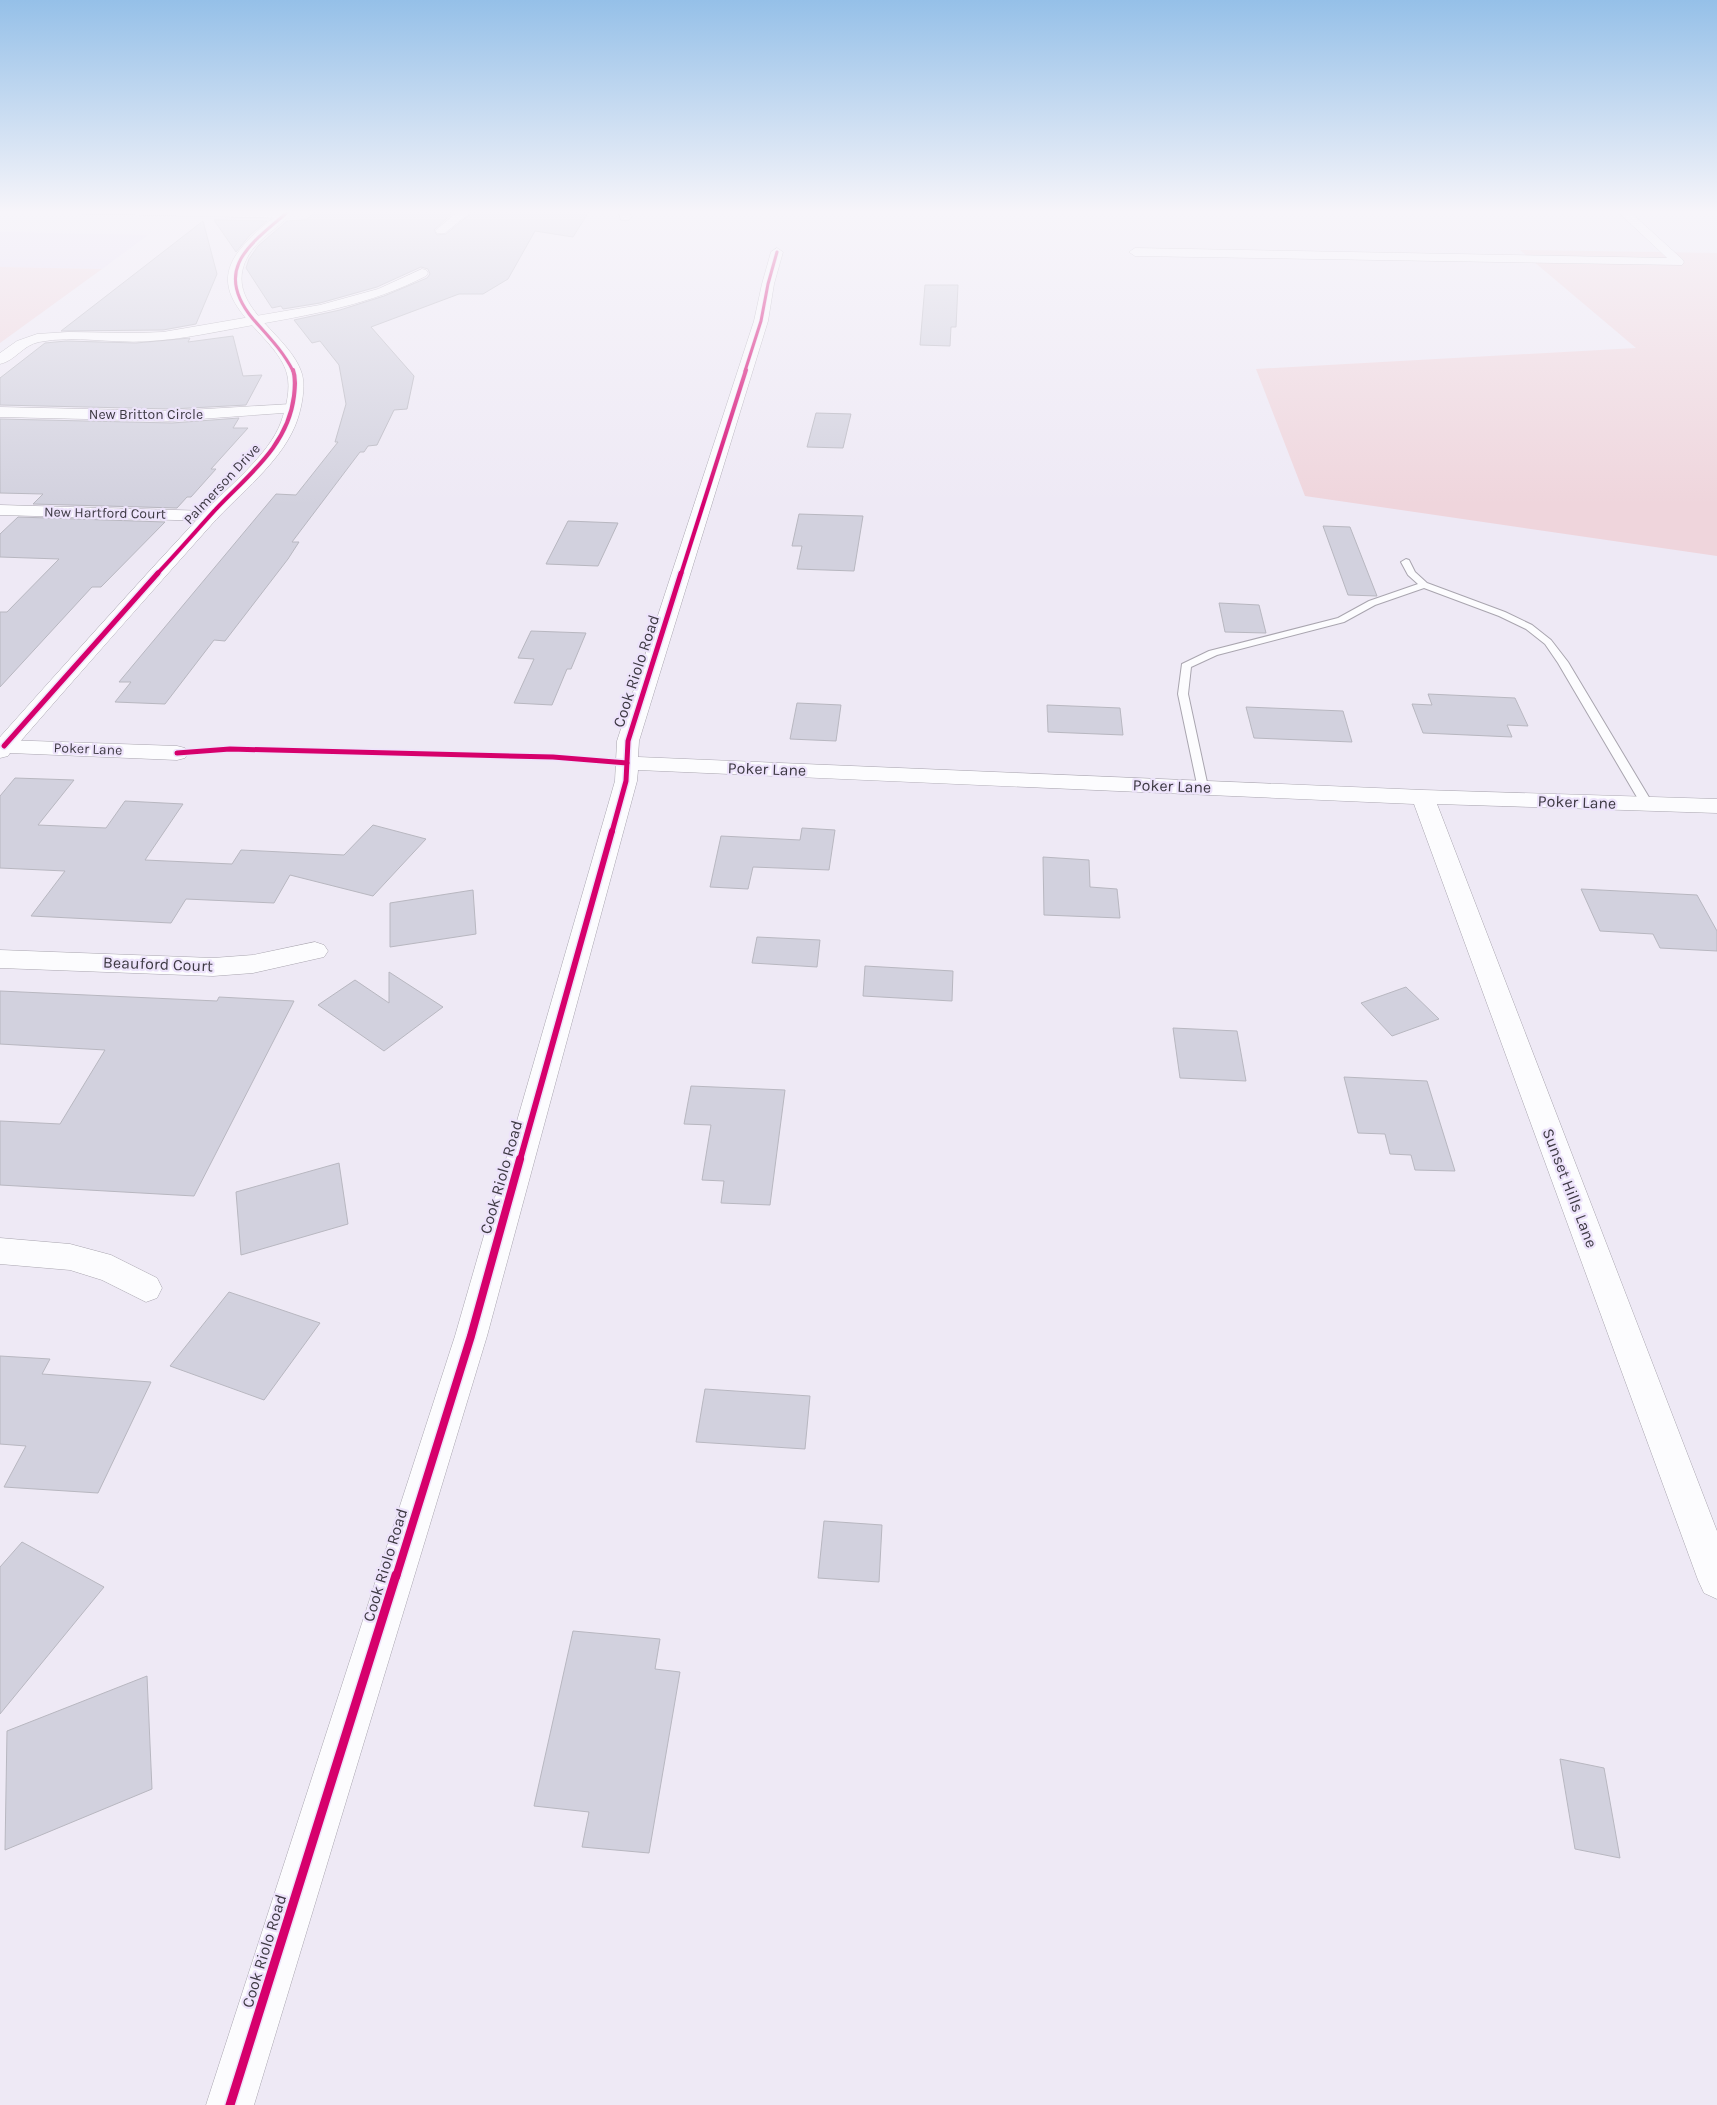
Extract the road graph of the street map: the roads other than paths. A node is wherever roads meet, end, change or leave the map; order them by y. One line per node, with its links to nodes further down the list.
1 (247, 308): 4 (street, Palmerson Drive)
2 (328, 308): 4 (street)
3 (763, 308): 14 (street, Cook Riolo Road)
4 (256, 321): 5 (street); 6 (street, Palmerson Drive)
5 (0, 360)
6 (292, 409): 7 (street, New Britton Circle); 9 (street, Palmerson Drive)
7 (0, 412)
8 (0, 510): 9 (street, New Hartford Court)
9 (210, 516): 12 (street, Palmerson Drive)
10 (1406, 562): 11 (lane)
11 (1424, 585): 15 (lane); 17 (lane)
12 (2, 747): 13 (street, Poker Lane)
13 (177, 753)
14 (627, 763): 15 (street, Poker Lane); 24 (street, Cook Riolo Road)
15 (1202, 787): 16 (street, Poker Lane)
16 (1423, 797): 17 (street, Poker Lane); 23 (street, Sunset Hills Lane)
17 (1647, 804): 18 (street, Poker Lane)
18 (1717, 806)
19 (315, 951): 20 (street, Beauford Court)
20 (0, 959)
21 (0, 1251): 22 (street)
22 (146, 1288)
23 (1717, 1580)
24 (230, 2105)

